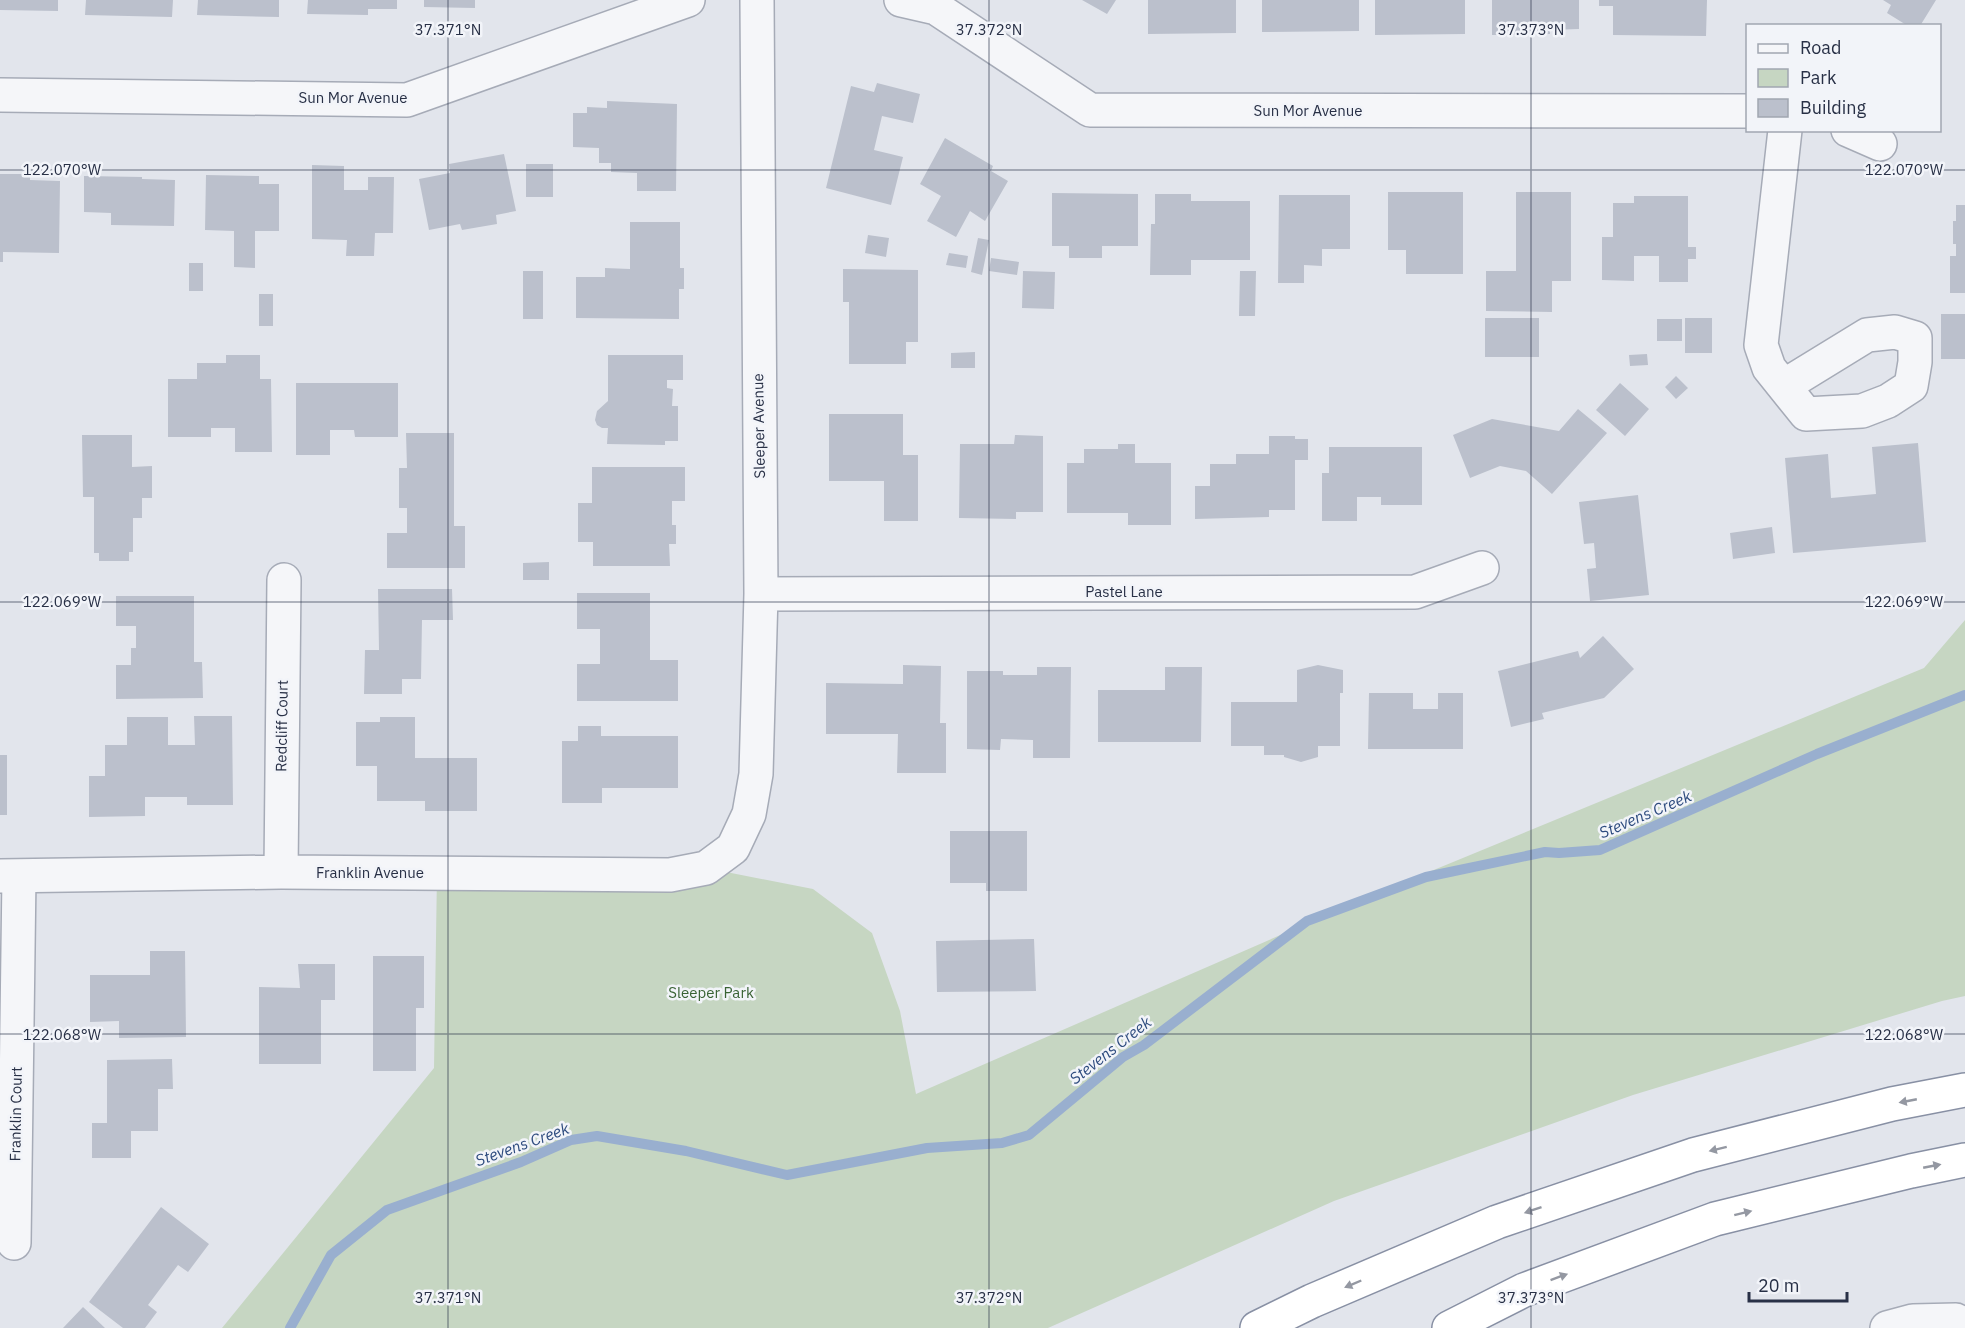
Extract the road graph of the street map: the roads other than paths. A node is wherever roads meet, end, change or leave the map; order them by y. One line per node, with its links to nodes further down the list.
1 (688, 0): 4 (street, Sun Mor Avenue)
2 (757, 0): 12 (street, Sleeper Avenue)
3 (901, 0): 5 (street, Sun Mor Avenue)
4 (0, 95)
5 (1746, 111)
6 (1785, 132): 9 (street)
7 (1853, 132): 8 (street)
8 (1880, 144)
9 (1784, 386)
10 (1482, 568): 12 (street, Pastel Lane)
11 (284, 580): 14 (street, Redcliff Court)
12 (761, 594): 13 (street, Sleeper Avenue)
13 (733, 848): 14 (street, Franklin Avenue)
14 (281, 872): 15 (street, Franklin Avenue)
15 (10, 876): 18 (street, Franklin Court)
16 (1965, 1090): 20 (highway, one-way to 20)
17 (1965, 1160): 21 (highway, one-way to 17)
18 (14, 1243)
19 (1965, 1326): 22 (street)
20 (1257, 1328)
21 (1449, 1328)
22 (1887, 1328)

